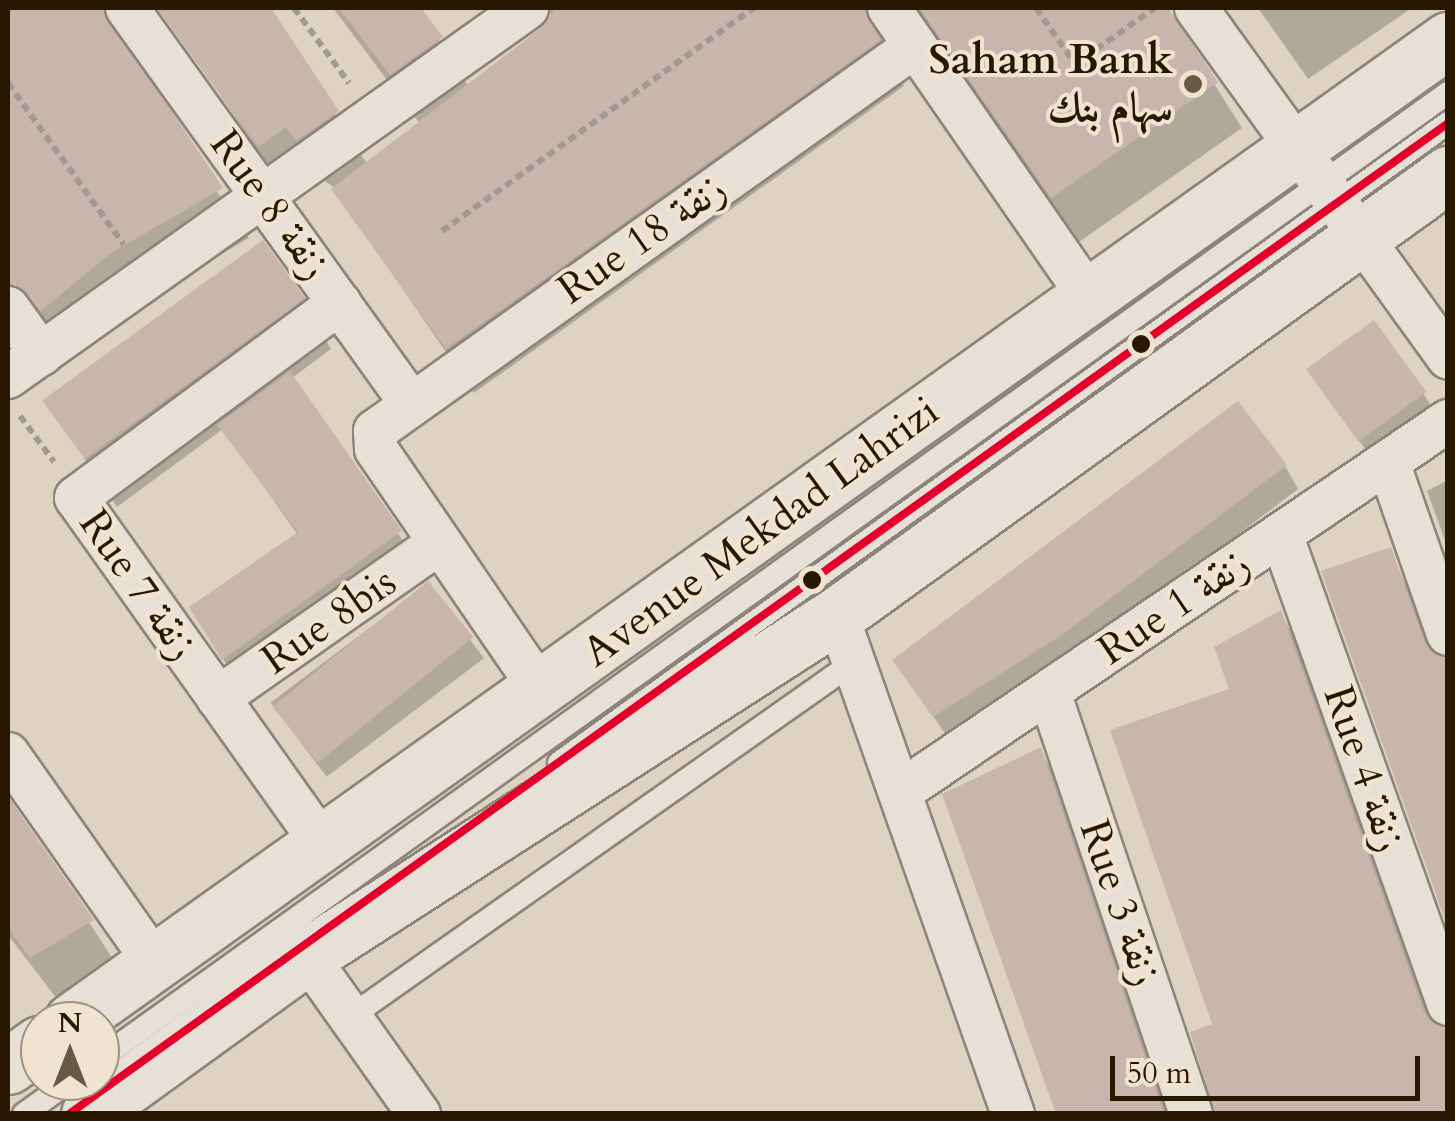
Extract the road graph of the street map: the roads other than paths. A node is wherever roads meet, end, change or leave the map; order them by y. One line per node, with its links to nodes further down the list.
1 (128, 8): 11 (street, Rue 8 زنقة)
2 (889, 8): 6 (street)
3 (1196, 8): 10 (street)
4 (503, 14): 11 (street)
5 (1448, 40): 10 (main road, Avenue Mekdad Lahrizi)
6 (915, 46): 12 (street); 17 (street, Rue 18 زنقة)
7 (1448, 93): 10 (lane)
8 (1448, 123): 10 (lane)
9 (1448, 174): 10 (main road, Avenue Mekdad Lahrizi)
10 (1329, 191): 12 (main road, Avenue Mekdad Lahrizi); 15 (street); 23 (main road, Avenue Mekdad Lahrizi); 35 (lane); 36 (lane)
11 (264, 196): 13 (street, Rue 8 زنقة); 16 (street)
12 (1089, 297): 24 (main road, Avenue Mekdad Lahrizi)
13 (340, 303): 17 (street, Rue 8 زنقة); 26 (street, Rue 7 زنقة)
14 (8, 308): 16 (street)
15 (1448, 358)
16 (24, 366)
17 (411, 403): 21 (street, Rue 18 زنقة)
18 (1448, 421): 19 (street, Rue 1 زنقة)
19 (1388, 462): 20 (street, Rue 1 زنقة); 22 (street)
20 (1281, 534): 25 (street, Rue 1 زنقة); 33 (street, Rue 4 زنقة)
21 (439, 543): 24 (street); 26 (street, Rue 8bis)
22 (1448, 634)
23 (845, 639): 28 (street); 30 (main road, Avenue Mekdad Lahrizi); 34 (lane)
24 (540, 690): 29 (main road, Avenue Mekdad Lahrizi)
25 (1049, 692): 28 (street, Rue 1 زنقة); 40 (street, Rue 3 زنقة)
26 (218, 698): 29 (street, Rue 7 زنقة)
27 (8, 754): 31 (street)
28 (900, 792): 39 (street)
29 (323, 844): 31 (main road, Avenue Mekdad Lahrizi)
30 (307, 956): 34 (street); 37 (main road, Avenue Mekdad Lahrizi)
31 (155, 963): 32 (main road, Avenue Mekdad Lahrizi)
32 (101, 1001)
33 (1448, 1004)
34 (350, 1017): 38 (street)
35 (120, 1045)
36 (68, 1114)
37 (89, 1114)
38 (419, 1114)
39 (1012, 1114)
40 (1191, 1114)

